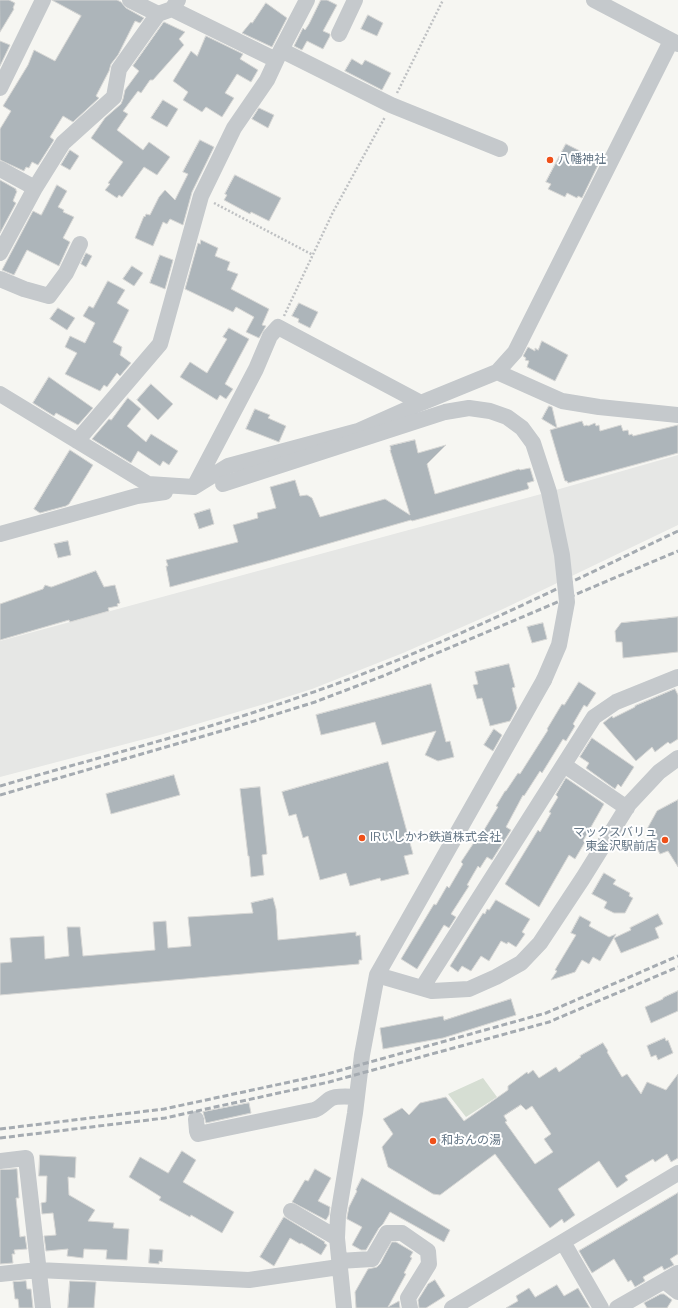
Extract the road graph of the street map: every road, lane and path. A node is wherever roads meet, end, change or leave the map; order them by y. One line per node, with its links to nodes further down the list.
1 (43, 0): 11 (street)
2 (130, 0): 7 (street)
3 (307, 0): 10 (street)
4 (355, 0): 8 (street)
5 (443, 0): 12 (path)
6 (594, 0): 9 (street)
7 (169, 8): 10 (street); 15 (street)
8 (339, 34)
9 (675, 42): 22 (street)
10 (278, 55): 12 (street); 16 (street)
11 (0, 88)
12 (391, 105): 13 (street); 19 (path)
13 (500, 149)
14 (0, 169): 15 (street)
15 (35, 188): 18 (street)
16 (201, 196): 19 (path); 26 (street)
17 (80, 244): 20 (street)
18 (0, 253)
19 (313, 255): 21 (path)
20 (0, 279)
21 (278, 327): 24 (street); 27 (street)
22 (497, 372): 24 (street); 25 (street)
23 (0, 394): 26 (street)
24 (421, 404): 27 (street)
25 (678, 415)
26 (77, 441): 27 (street)
27 (194, 487): 28 (street); 33 (street, bridge)
28 (0, 534)
29 (678, 676): 31 (street)
30 (678, 758): 32 (street)
31 (564, 765): 32 (street); 34 (street)
32 (627, 808): 34 (street)
33 (378, 976): 34 (street); 35 (street)
34 (422, 988)
35 (357, 1097): 36 (street); 40 (street)
36 (196, 1119)
37 (0, 1161): 43 (street)
38 (678, 1173): 41 (street)
39 (291, 1211): 40 (street)
40 (337, 1238): 42 (street)
41 (563, 1242): 51 (street); 52 (street)
42 (339, 1264): 43 (street); 49 (street); 50 (street)
43 (38, 1270): 45 (street); 48 (street)
44 (678, 1273): 46 (street)
45 (0, 1274)
46 (664, 1281): 47 (street); 53 (street)
47 (678, 1292)
48 (43, 1308)
49 (344, 1308)
50 (410, 1308)
51 (452, 1308)
52 (601, 1308)
53 (617, 1308)

